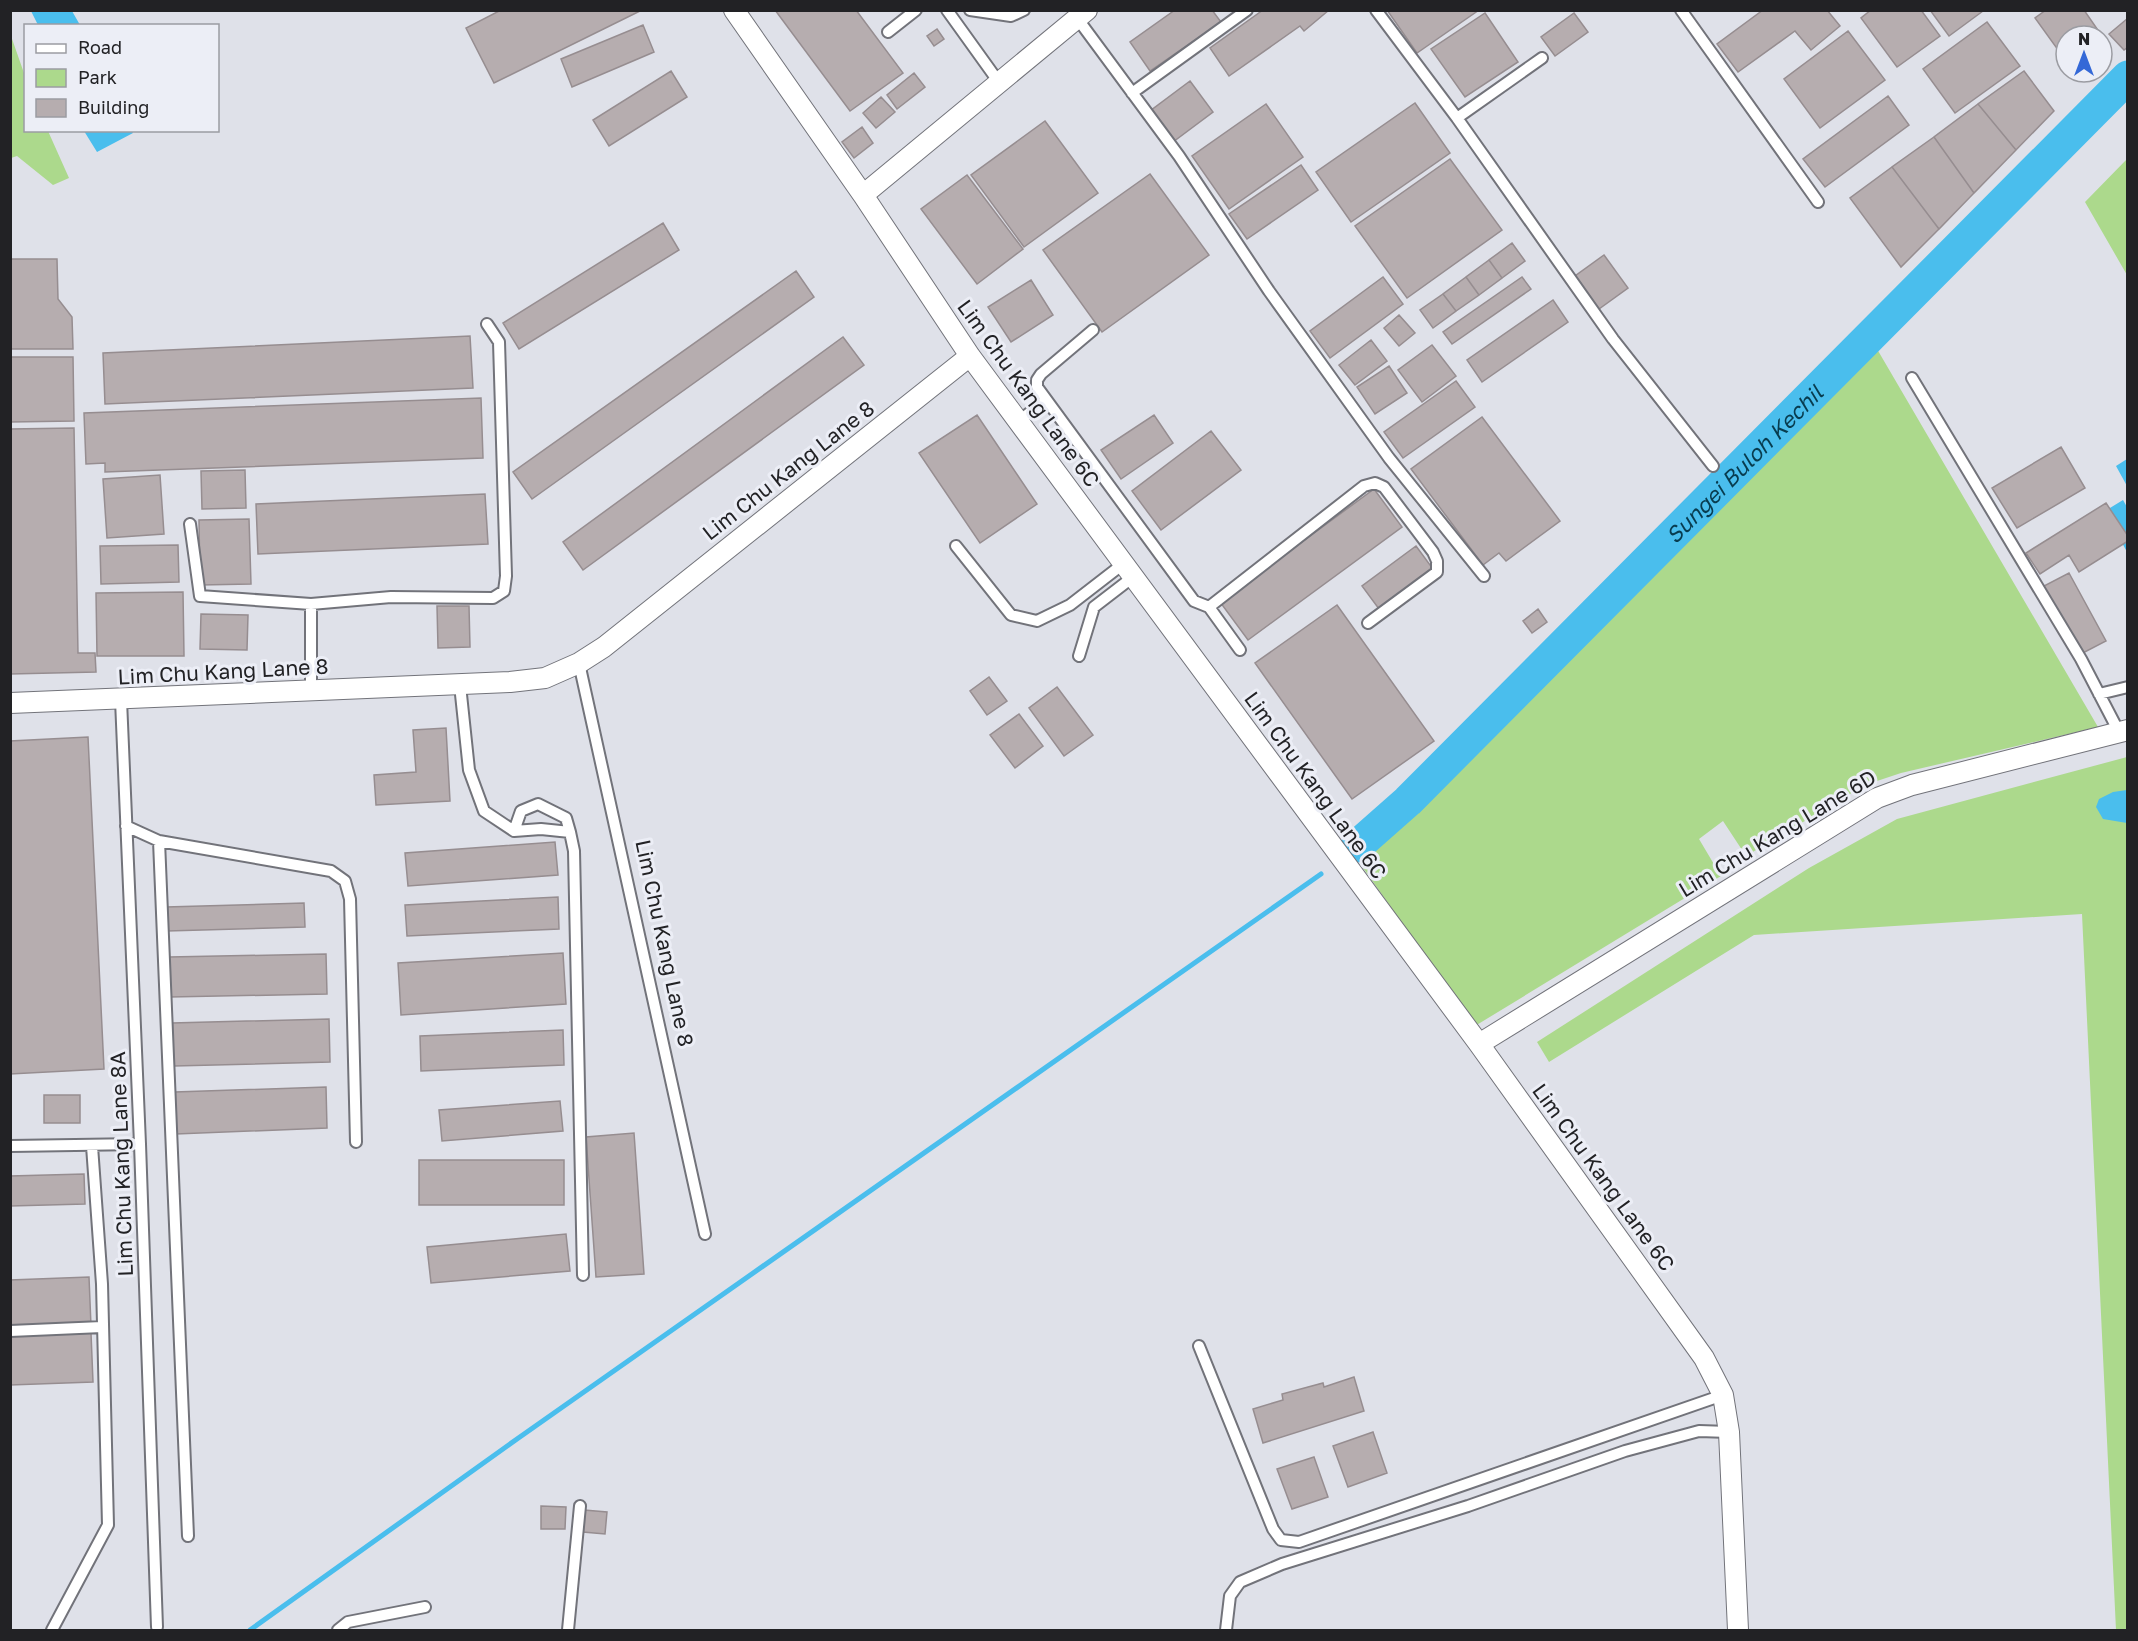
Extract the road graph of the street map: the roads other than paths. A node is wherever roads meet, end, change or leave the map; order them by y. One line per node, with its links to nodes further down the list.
1 (734, 10): 15 (street, Lim Chu Kang Lane 6C)
2 (916, 10): 10 (lane)
3 (947, 10): 12 (lane)
4 (970, 10): 5 (lane)
5 (1024, 10)
6 (1247, 10): 13 (lane)
7 (1376, 10): 14 (lane)
8 (1681, 10): 16 (lane)
9 (1082, 14): 12 (street); 13 (lane)
10 (888, 32)
11 (1542, 58): 14 (lane)
12 (998, 81): 15 (street)
13 (1132, 93): 27 (lane)
14 (1457, 118): 23 (lane)
15 (863, 195): 19 (street, Lim Chu Kang Lane 6C)
16 (1818, 202)
17 (487, 324): 28 (lane)
18 (1093, 330): 21 (lane)
19 (970, 356): 22 (street, Lim Chu Kang Lane 6C); 33 (street, Lim Chu Kang Lane 8)
20 (1912, 378): 37 (lane)
21 (1046, 400): 22 (lane); 29 (lane)
22 (1018, 421): 26 (street, Lim Chu Kang Lane 6C)
23 (1713, 466)
24 (190, 524): 28 (lane)
25 (956, 546): 26 (lane)
26 (1128, 570): 32 (lane); 45 (street, Lim Chu Kang Lane 6C)
27 (1484, 576)
28 (311, 603): 36 (lane)
29 (1209, 607): 30 (lane); 31 (lane)
30 (1368, 623)
31 (1240, 650)
32 (1078, 656)
33 (579, 663): 34 (street, Lim Chu Kang Lane 8); 50 (lane, Lim Chu Kang Lane 8)
34 (460, 685): 36 (street, Lim Chu Kang Lane 8); 42 (lane)
35 (2127, 687): 37 (lane)
36 (311, 691): 38 (street, Lim Chu Kang Lane 8)
37 (2099, 694): 40 (lane)
38 (121, 700): 39 (street, Lim Chu Kang Lane 8); 41 (lane, Lim Chu Kang Lane 8A)
39 (10, 704)
40 (2123, 731): 45 (street, Lim Chu Kang Lane 6D)
41 (126, 826): 44 (lane); 47 (lane, Lim Chu Kang Lane 8A)
42 (514, 831): 43 (lane); 43 (lane)
43 (570, 832): 51 (lane)
44 (159, 841): 46 (lane); 58 (lane)
45 (1479, 1044): 55 (street, Lim Chu Kang Lane 6C)
46 (356, 1142)
47 (140, 1144): 49 (lane); 60 (lane, Lim Chu Kang Lane 8A)
48 (10, 1146): 49 (lane)
49 (92, 1146): 52 (lane)
50 (705, 1234)
51 (583, 1275)
52 (102, 1327): 53 (lane); 61 (lane)
53 (10, 1331)
54 (1199, 1346): 55 (lane)
55 (1723, 1395): 56 (street, Lim Chu Kang Lane 6C)
56 (1730, 1432): 64 (lane); 65 (street, Lim Chu Kang Lane 6C)
57 (580, 1506): 63 (lane)
58 (188, 1536)
59 (425, 1607): 62 (lane)
60 (157, 1627)
61 (52, 1630)
62 (338, 1630)
63 (568, 1630)
64 (1226, 1630)
65 (1738, 1630)

